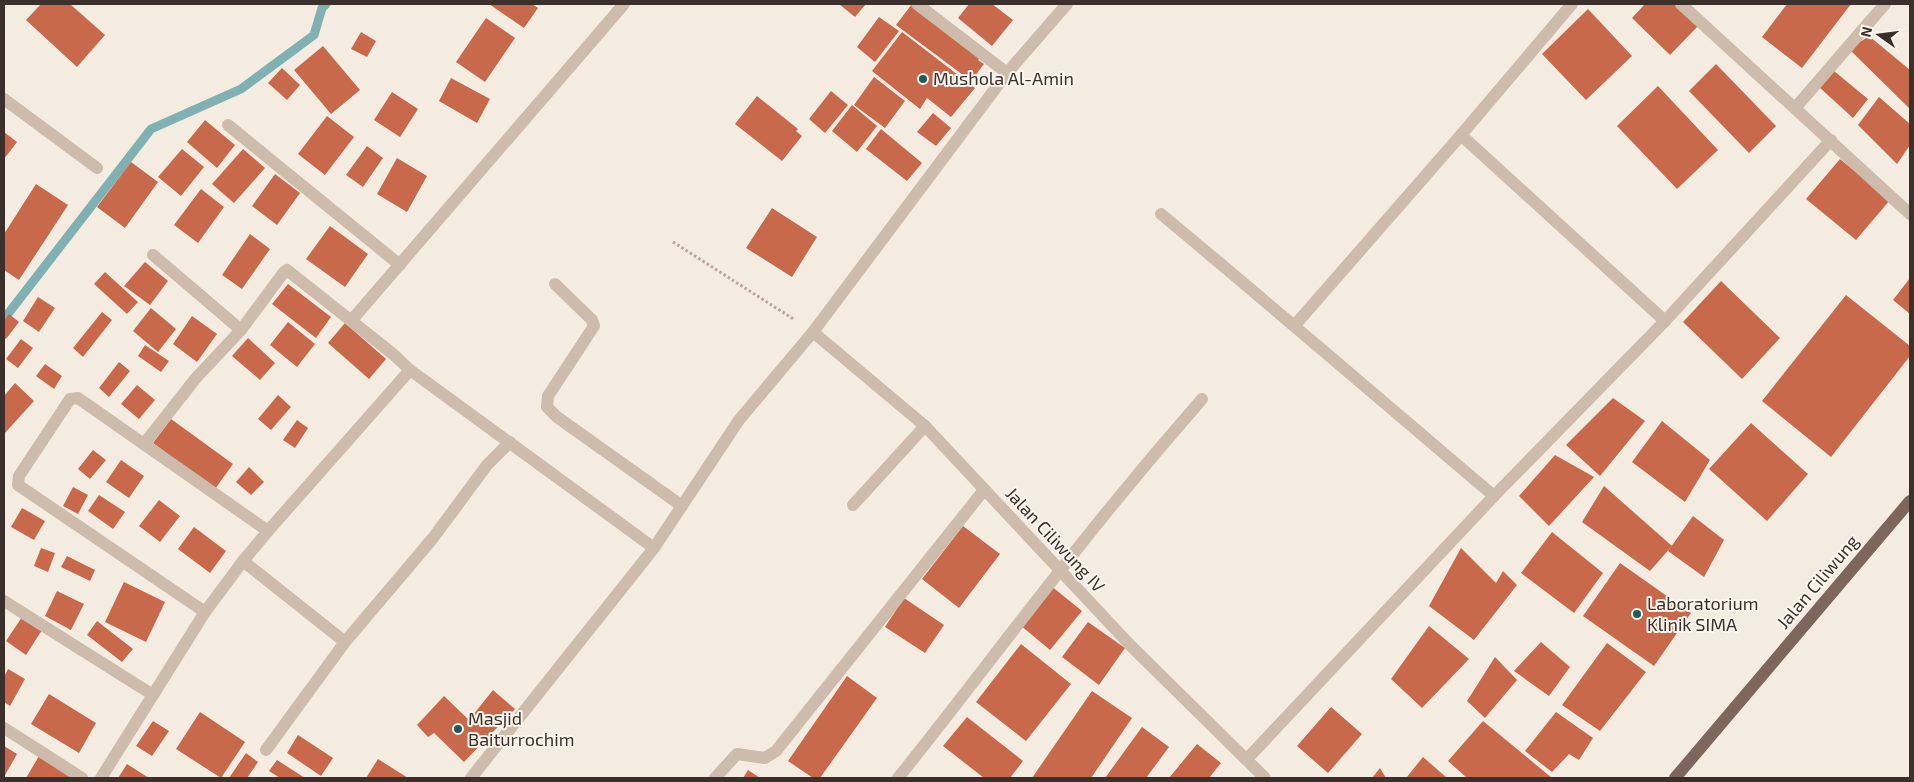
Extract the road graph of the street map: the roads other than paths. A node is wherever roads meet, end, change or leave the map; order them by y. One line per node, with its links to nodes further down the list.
1 (624, 4): 17 (street)
2 (917, 4): 7 (street)
3 (1067, 4): 7 (street)
4 (1572, 4): 11 (street)
5 (1682, 4): 9 (street)
6 (1886, 4): 9 (street)
7 (1007, 73): 23 (street)
8 (4, 99): 13 (street)
9 (1796, 107): 12 (street)
10 (228, 125): 17 (street)
11 (1461, 135): 20 (street); 21 (street)
12 (1831, 140): 15 (street); 20 (street)
13 (97, 168)
14 (1161, 214): 21 (street)
15 (1910, 214)
16 (153, 255): 22 (street)
17 (400, 265): 19 (street)
18 (555, 284): 32 (street)
19 (351, 321): 22 (street); 24 (street)
20 (1665, 321): 30 (street)
21 (1295, 325): 30 (street)
22 (241, 330): 28 (street)
23 (813, 332): 26 (street, Jalan Ciliwung IV); 32 (street)
24 (410, 370): 27 (street); 34 (street)
25 (1202, 398): 37 (street)
26 (925, 426): 29 (street, Jalan Ciliwung IV); 33 (street)
27 (510, 442): 35 (street); 40 (street)
28 (144, 444): 34 (street); 39 (street)
29 (984, 490): 37 (street, Jalan Ciliwung IV); 48 (street)
30 (1494, 496): 44 (street)
31 (1910, 501): 51 (main road, Jalan Ciliwung)
32 (682, 506): 35 (street)
33 (853, 506)
34 (268, 531): 36 (street)
35 (654, 548): 47 (street)
36 (243, 561): 39 (street); 40 (street)
37 (1060, 571): 44 (street, Jalan Ciliwung IV); 49 (street)
38 (4, 601): 41 (street)
39 (205, 612): 41 (street)
40 (345, 642): 43 (street)
41 (153, 695): 46 (street)
42 (4, 728): 45 (street)
43 (266, 750)
44 (1247, 760): 50 (street, Jalan Ciliwung IV)
45 (82, 778)
46 (101, 778)
47 (471, 778)
48 (715, 778)
49 (898, 778)
50 (1265, 778)
51 (1675, 778)

